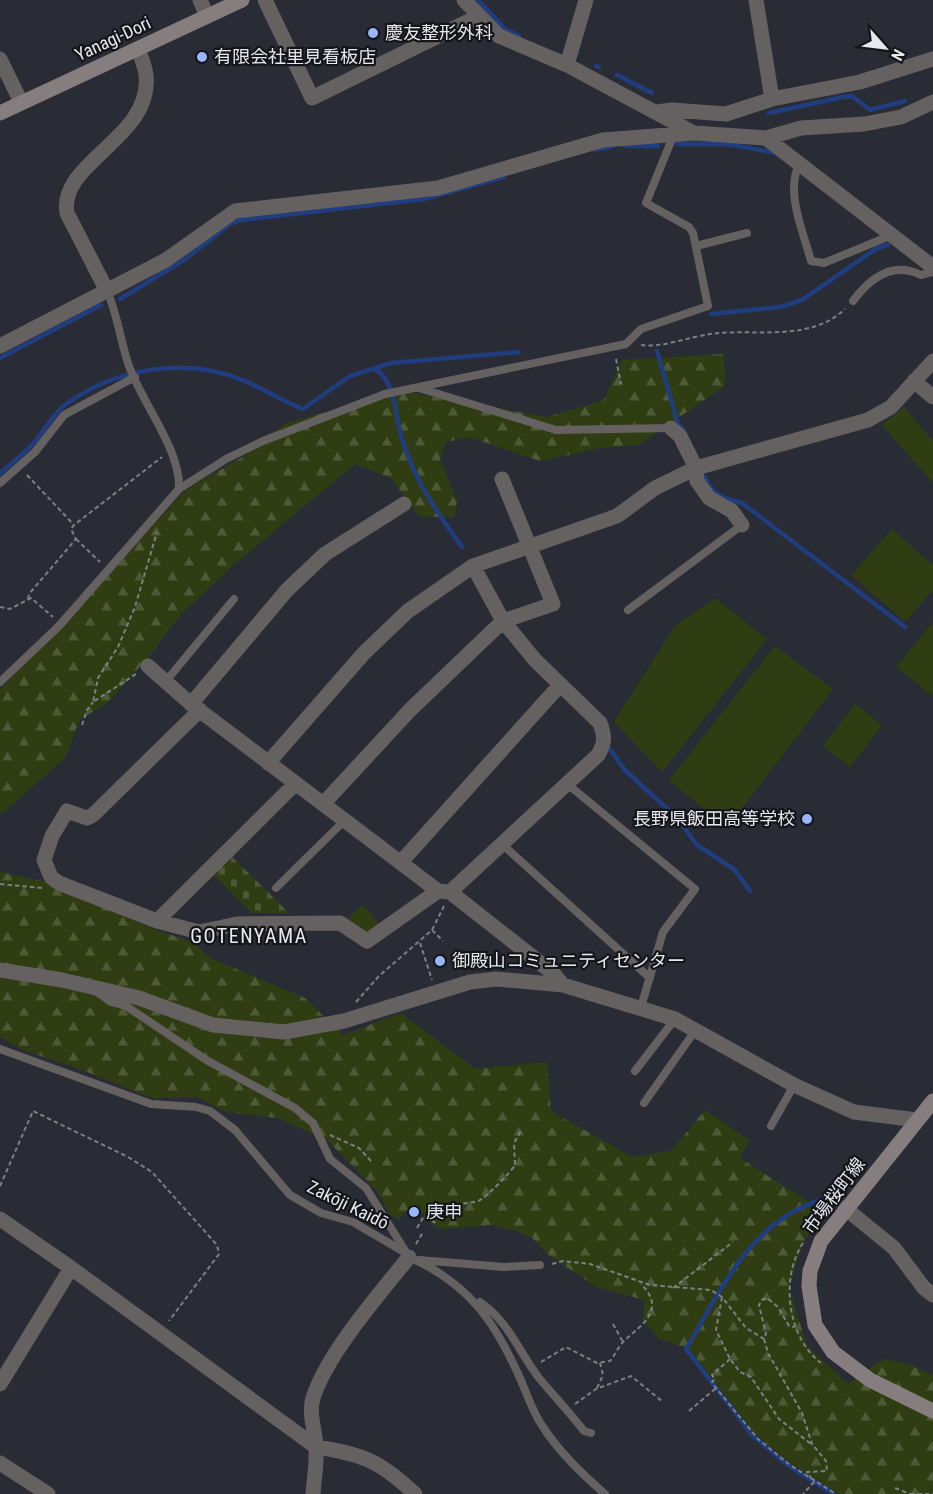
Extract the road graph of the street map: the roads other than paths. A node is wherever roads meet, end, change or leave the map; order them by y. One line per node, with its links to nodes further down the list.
1 (200, 0): 7 (street)
2 (242, 0): 7 (main road, Yanagi-Dori)
3 (265, 0): 8 (street)
4 (464, 0): 8 (street)
5 (586, 0): 12 (street)
6 (756, 0): 13 (street)
7 (207, 16): 9 (main road, Yanagi-Dori)
8 (479, 16): 12 (street)
9 (138, 49): 14 (main road, Yanagi-Dori); 26 (street)
10 (0, 59): 14 (street)
11 (933, 59): 13 (street)
12 (567, 65): 17 (street)
13 (772, 99): 17 (street)
14 (21, 102): 16 (main road, Yanagi-Dori)
15 (933, 102): 20 (street)
16 (0, 112)
17 (657, 112): 18 (street)
18 (694, 133): 19 (street); 20 (street)
19 (674, 134): 24 (lane); 26 (street)
20 (766, 138): 21 (street)
21 (798, 168): 23 (street); 23 (lane)
22 (747, 233): 24 (lane)
23 (892, 235): 25 (street)
24 (696, 246): 32 (lane)
25 (933, 270): 27 (lane)
26 (107, 291): 28 (street); 30 (lane)
27 (853, 301)
28 (0, 346)
29 (933, 361): 31 (street)
30 (135, 378): 37 (lane); 38 (lane)
31 (914, 381): 33 (street); 35 (street)
32 (419, 388): 34 (lane); 38 (lane)
33 (933, 397)
34 (671, 429): 35 (street)
35 (696, 468): 40 (street); 41 (street)
36 (502, 479): 41 (street)
37 (0, 483)
38 (179, 489): 48 (lane)
39 (404, 504): 50 (street)
40 (742, 525): 44 (lane)
41 (529, 548): 42 (street); 45 (street)
42 (473, 566): 45 (street); 51 (street)
43 (234, 599): 47 (lane)
44 (628, 610)
45 (503, 621): 49 (street); 54 (street)
46 (148, 666): 47 (street)
47 (166, 681): 50 (street)
48 (0, 682)
49 (560, 685): 52 (street); 57 (street)
50 (196, 707): 51 (street); 60 (street)
51 (268, 763): 53 (street)
52 (566, 783): 56 (street); 62 (lane)
53 (295, 784): 54 (street); 60 (street)
54 (323, 804): 55 (street)
55 (344, 821): 57 (street); 58 (lane)
56 (503, 845): 59 (street); 62 (lane)
57 (401, 862): 59 (street)
58 (276, 888)
59 (444, 892): 60 (street); 63 (street)
60 (158, 921)
61 (0, 970): 64 (street)
62 (650, 978): 65 (lane)
63 (563, 985): 64 (street); 65 (street)
64 (90, 987): 77 (lane)
65 (641, 1007): 66 (street)
66 (675, 1019): 67 (street); 69 (lane)
67 (695, 1031): 70 (street); 72 (lane)
68 (0, 1049): 77 (lane, Zakōji Kaidō)
69 (635, 1071)
70 (794, 1085): 73 (street); 74 (lane)
71 (933, 1101): 73 (main road, 市場桜町線)
72 (644, 1103)
73 (918, 1120): 75 (main road, 市場桜町線)
74 (771, 1126)
75 (845, 1208): 81 (street); 83 (main road, 市場桜町線)
76 (0, 1219): 79 (street)
77 (410, 1257): 78 (lane); 80 (lane, Zakōji Kaidō); 85 (street)
78 (540, 1265)
79 (71, 1268): 82 (street); 85 (street)
80 (470, 1295): 84 (lane); 90 (lane, Zakōji Kaidō)
81 (933, 1295)
82 (0, 1384)
83 (933, 1411)
84 (591, 1433)
85 (316, 1447): 88 (street); 89 (street)
86 (0, 1463): 87 (street)
87 (48, 1494)
88 (313, 1494)
89 (415, 1494)
90 (605, 1494)

